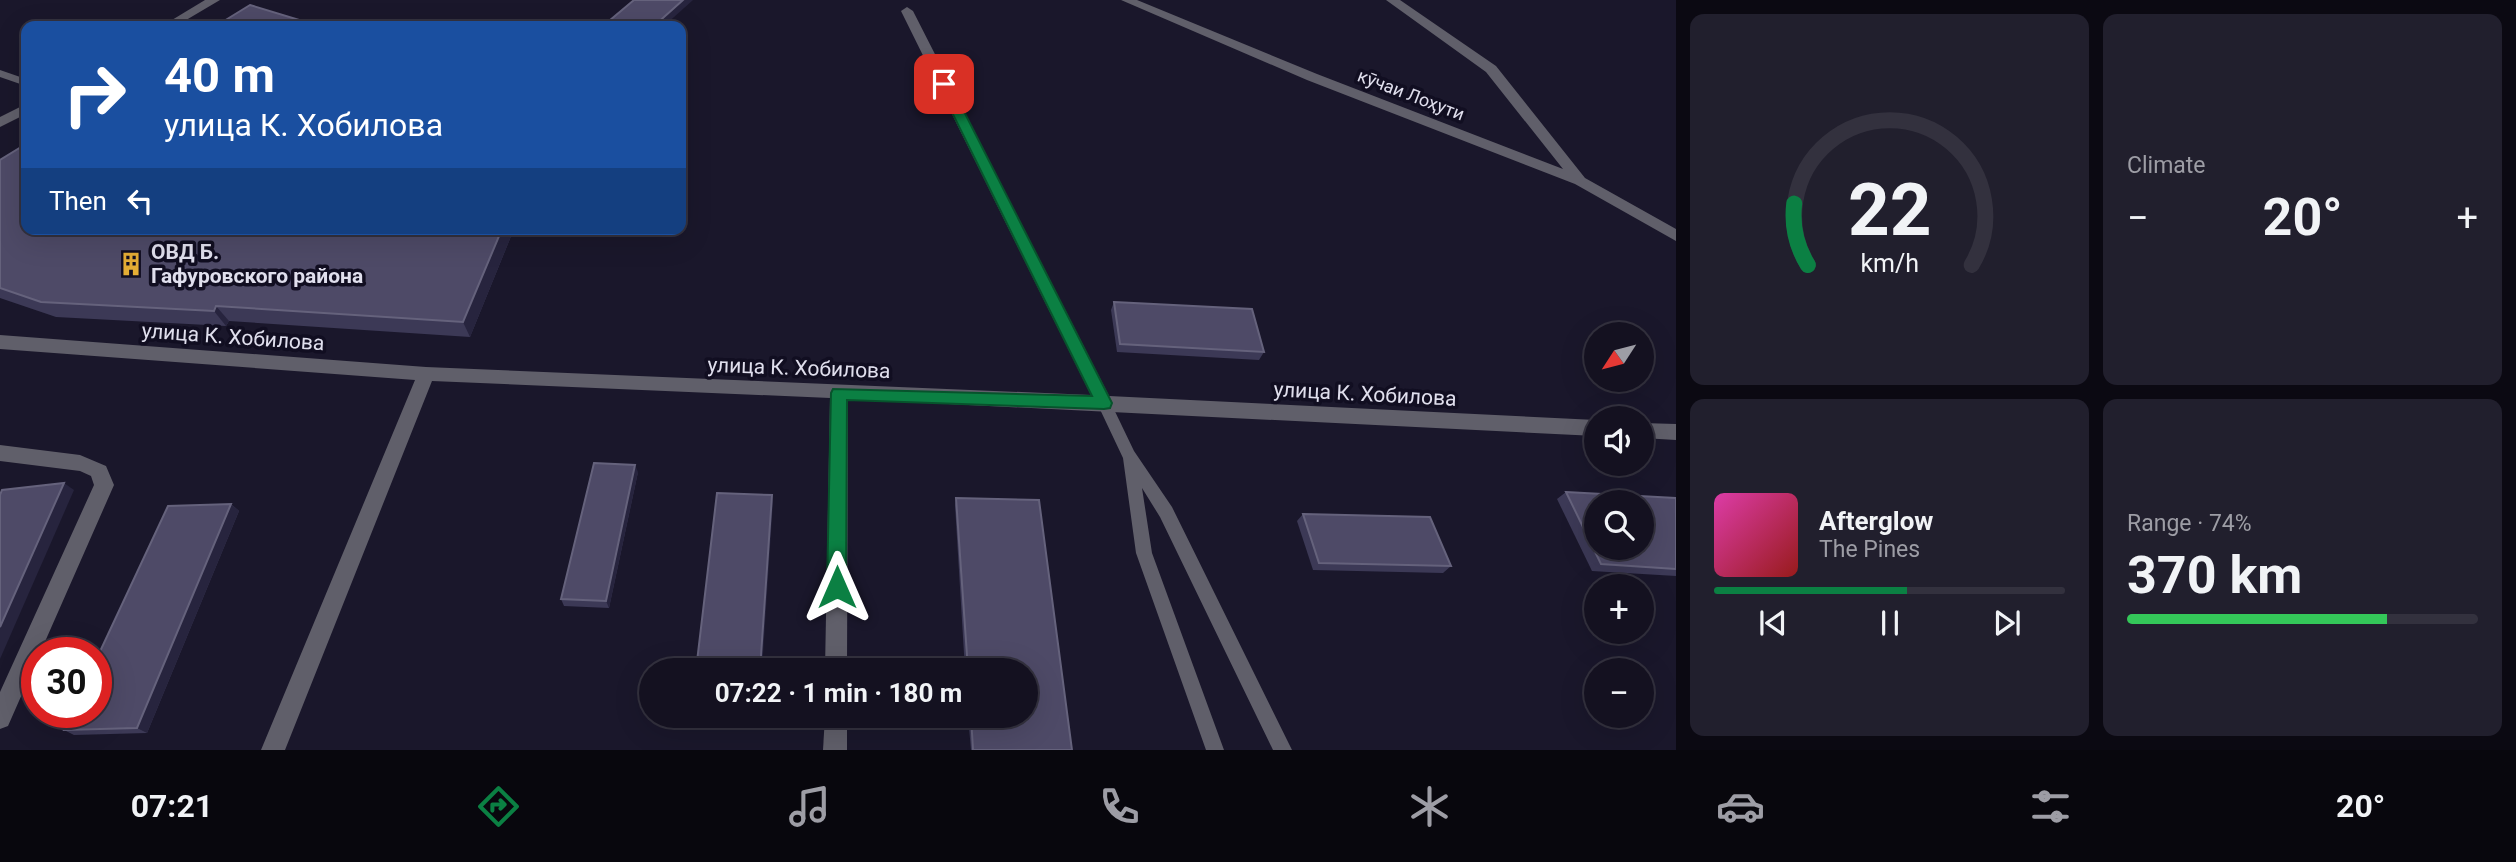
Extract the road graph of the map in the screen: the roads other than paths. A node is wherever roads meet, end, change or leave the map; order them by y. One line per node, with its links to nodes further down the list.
1 (214, 0): 5 (street)
2 (1127, 0): 10 (street, кӯчаи Лоҳути)
3 (1392, 0): 10 (street)
4 (907, 10): 15 (street)
5 (178, 21)
6 (0, 73): 7 (lane)
7 (21, 81)
8 (21, 111): 9 (street)
9 (0, 123)
10 (1580, 181): 11 (street, кӯчаи Лоҳути)
11 (1676, 236)
12 (0, 342): 13 (street, улица К. Хобилова)
13 (426, 374): 14 (street, улица К. Хобилова); 24 (street)
14 (839, 393): 15 (street, улица К. Хобилова); 21 (street)
15 (1104, 403): 16 (street, улица К. Хобилова); 20 (lane)
16 (1584, 427)
17 (1654, 431): 18 (street)
18 (1676, 432)
19 (0, 453): 22 (street)
20 (1129, 455): 26 (lane); 27 (lane)
21 (836, 658)
22 (0, 718)
23 (836, 728): 25 (street)
24 (273, 750)
25 (835, 750)
26 (1215, 750)
27 (1283, 750)

